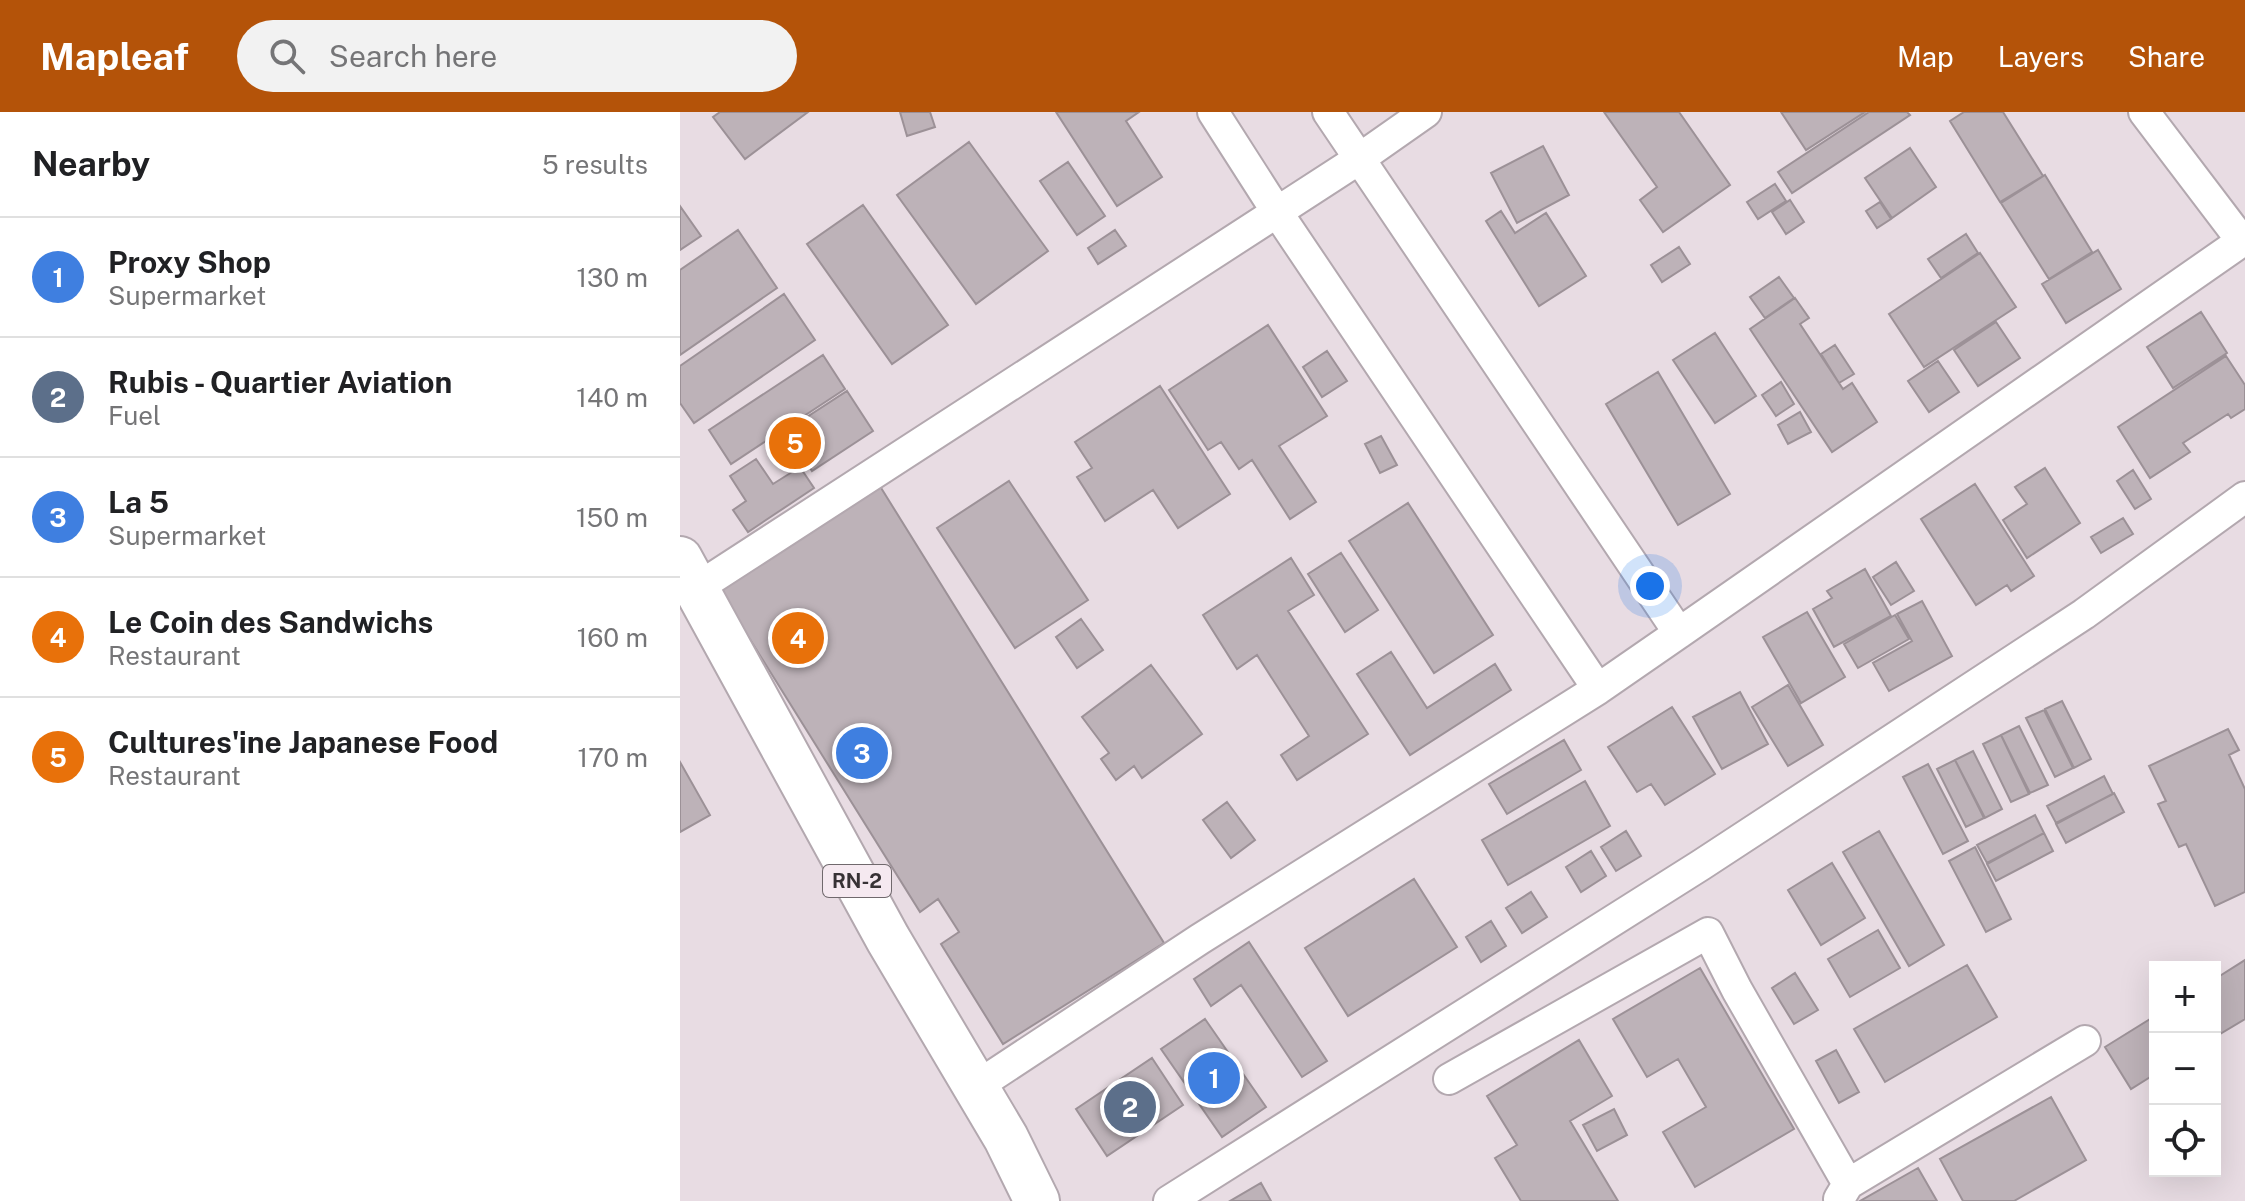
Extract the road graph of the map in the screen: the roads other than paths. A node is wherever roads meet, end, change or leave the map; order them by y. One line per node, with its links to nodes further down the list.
1 (1213, 112): 6 (street)
2 (1328, 112): 5 (street)
3 (1426, 112): 5 (street)
4 (2144, 112): 7 (street)
5 (1359, 159): 6 (street); 10 (street)
6 (1277, 212): 9 (street); 11 (street)
7 (2243, 243): 10 (street)
8 (2245, 497): 17 (street)
9 (688, 573): 14 (main road, RN-2)
10 (1679, 633): 11 (street)
11 (1598, 689): 14 (street)
12 (2085, 1041): 15 (street)
13 (1449, 1079): 15 (street)
14 (977, 1086): 16 (main road, RN-2)
15 (1843, 1193)
16 (1037, 1201)
17 (1169, 1201)

